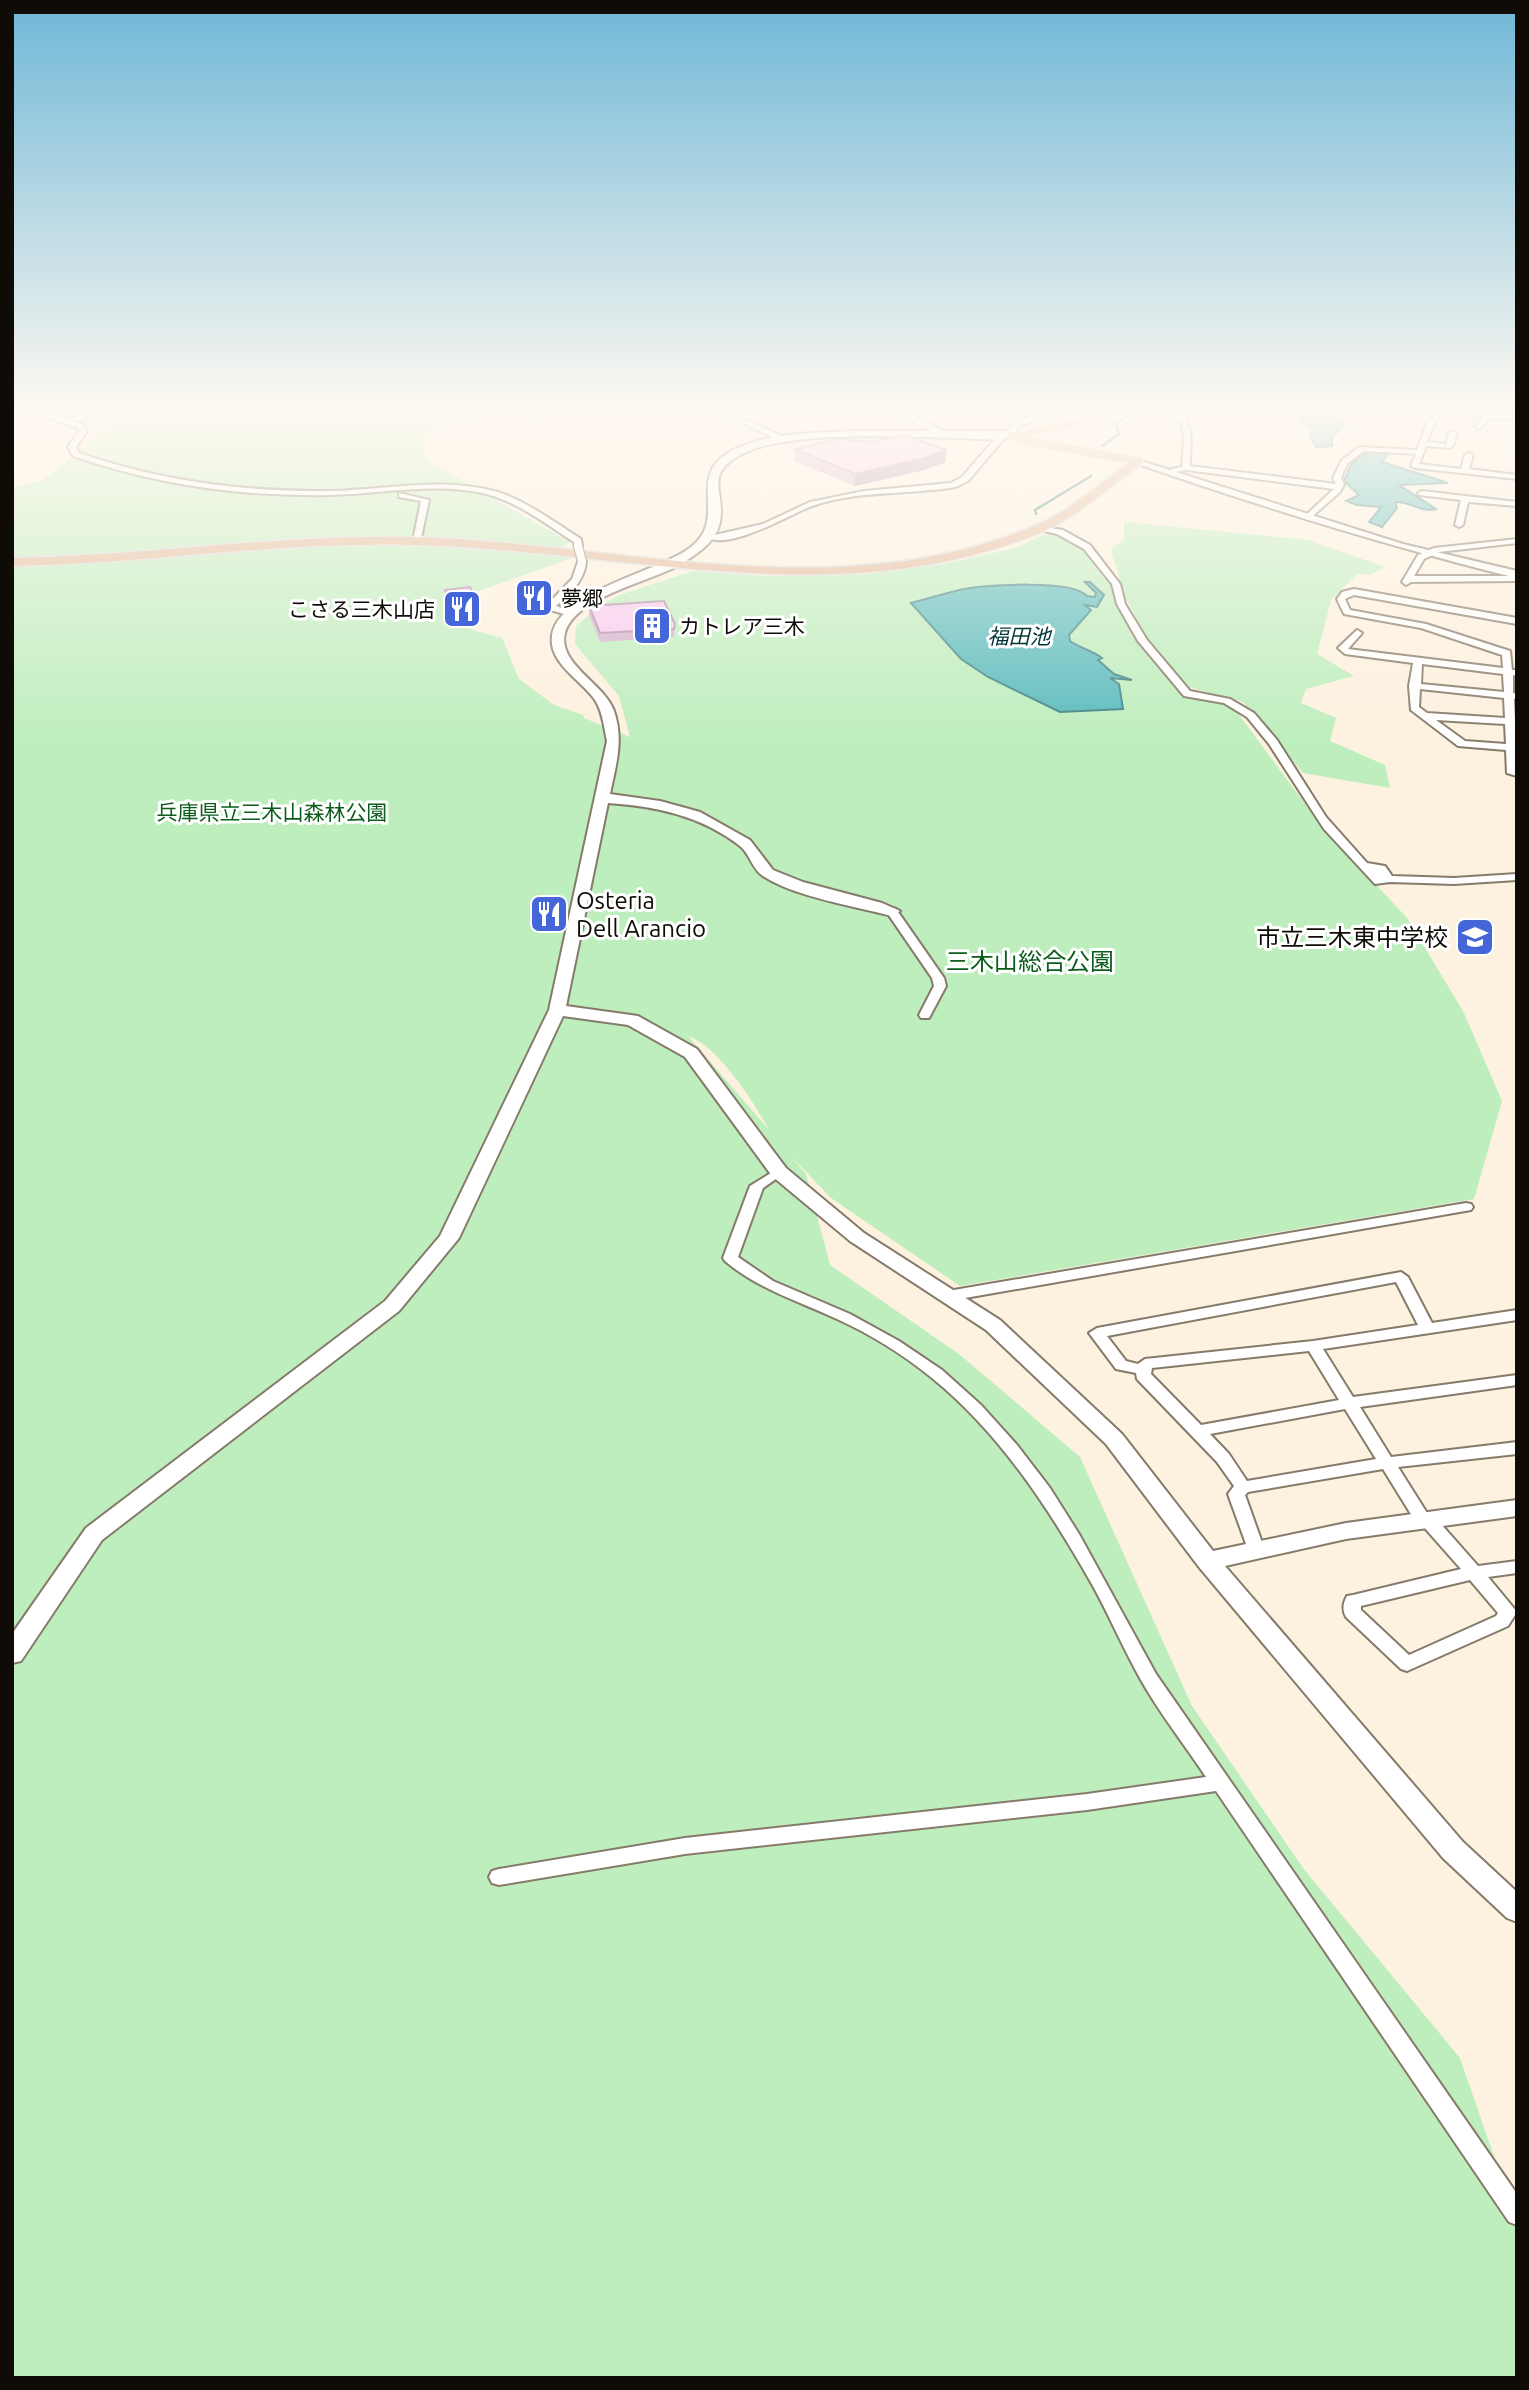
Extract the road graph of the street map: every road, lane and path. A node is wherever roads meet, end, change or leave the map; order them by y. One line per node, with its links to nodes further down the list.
1 (421, 521): 11 (street)
2 (545, 521): 18 (street, bridge)
3 (715, 521): 10 (street)
4 (777, 521): 10 (street)
5 (1053, 521): 9 (main road)
6 (1316, 521): 13 (street)
7 (1460, 521): 8 (street)
8 (1459, 525)
9 (1042, 528): 15 (main road); 32 (street)
10 (710, 537): 15 (street)
11 (417, 541): 14 (main road); 15 (main road)
12 (1517, 541): 13 (street)
13 (1428, 554): 16 (street); 16 (street)
14 (12, 562)
15 (673, 564): 18 (street)
16 (1517, 575)
17 (1447, 609): 19 (street); 20 (street); 20 (street)
18 (571, 613): 31 (street)
19 (1517, 621)
20 (1423, 626): 22 (street)
21 (1357, 633): 23 (street)
22 (1512, 660): 24 (street)
23 (1418, 662): 24 (street); 25 (street)
24 (1512, 672): 26 (street)
25 (1414, 686): 26 (street); 27 (street)
26 (1513, 696): 28 (street)
27 (1424, 716): 28 (street); 29 (street)
28 (1513, 721): 29 (street)
29 (1514, 748): 30 (street)
30 (1517, 773)
31 (604, 798): 33 (street); 34 (street)
32 (1517, 877)
33 (892, 911): 35 (street)
34 (557, 1010): 36 (street); 56 (street)
35 (925, 1015)
36 (779, 1172): 38 (street); 57 (street)
37 (1466, 1207): 38 (street)
38 (948, 1296): 52 (street)
39 (1517, 1315): 40 (street)
40 (1427, 1327): 41 (street); 42 (street)
41 (1313, 1346): 42 (street); 44 (street)
42 (1144, 1370): 45 (street)
43 (1517, 1380): 44 (street)
44 (1351, 1403): 45 (street); 47 (street)
45 (1199, 1431): 48 (street)
46 (1517, 1448): 47 (street)
47 (1386, 1463): 48 (street); 50 (street)
48 (1243, 1487): 51 (street)
49 (1517, 1508): 50 (street)
50 (1425, 1520): 51 (street); 54 (street)
51 (1256, 1551): 52 (street)
52 (1207, 1562): 59 (street)
53 (1517, 1567): 54 (street)
54 (1473, 1573): 55 (street); 55 (street)
55 (1511, 1616)
56 (12, 1654)
57 (1219, 1783): 58 (street); 60 (street)
58 (499, 1877)
59 (1517, 1910)
60 (1517, 2214)

